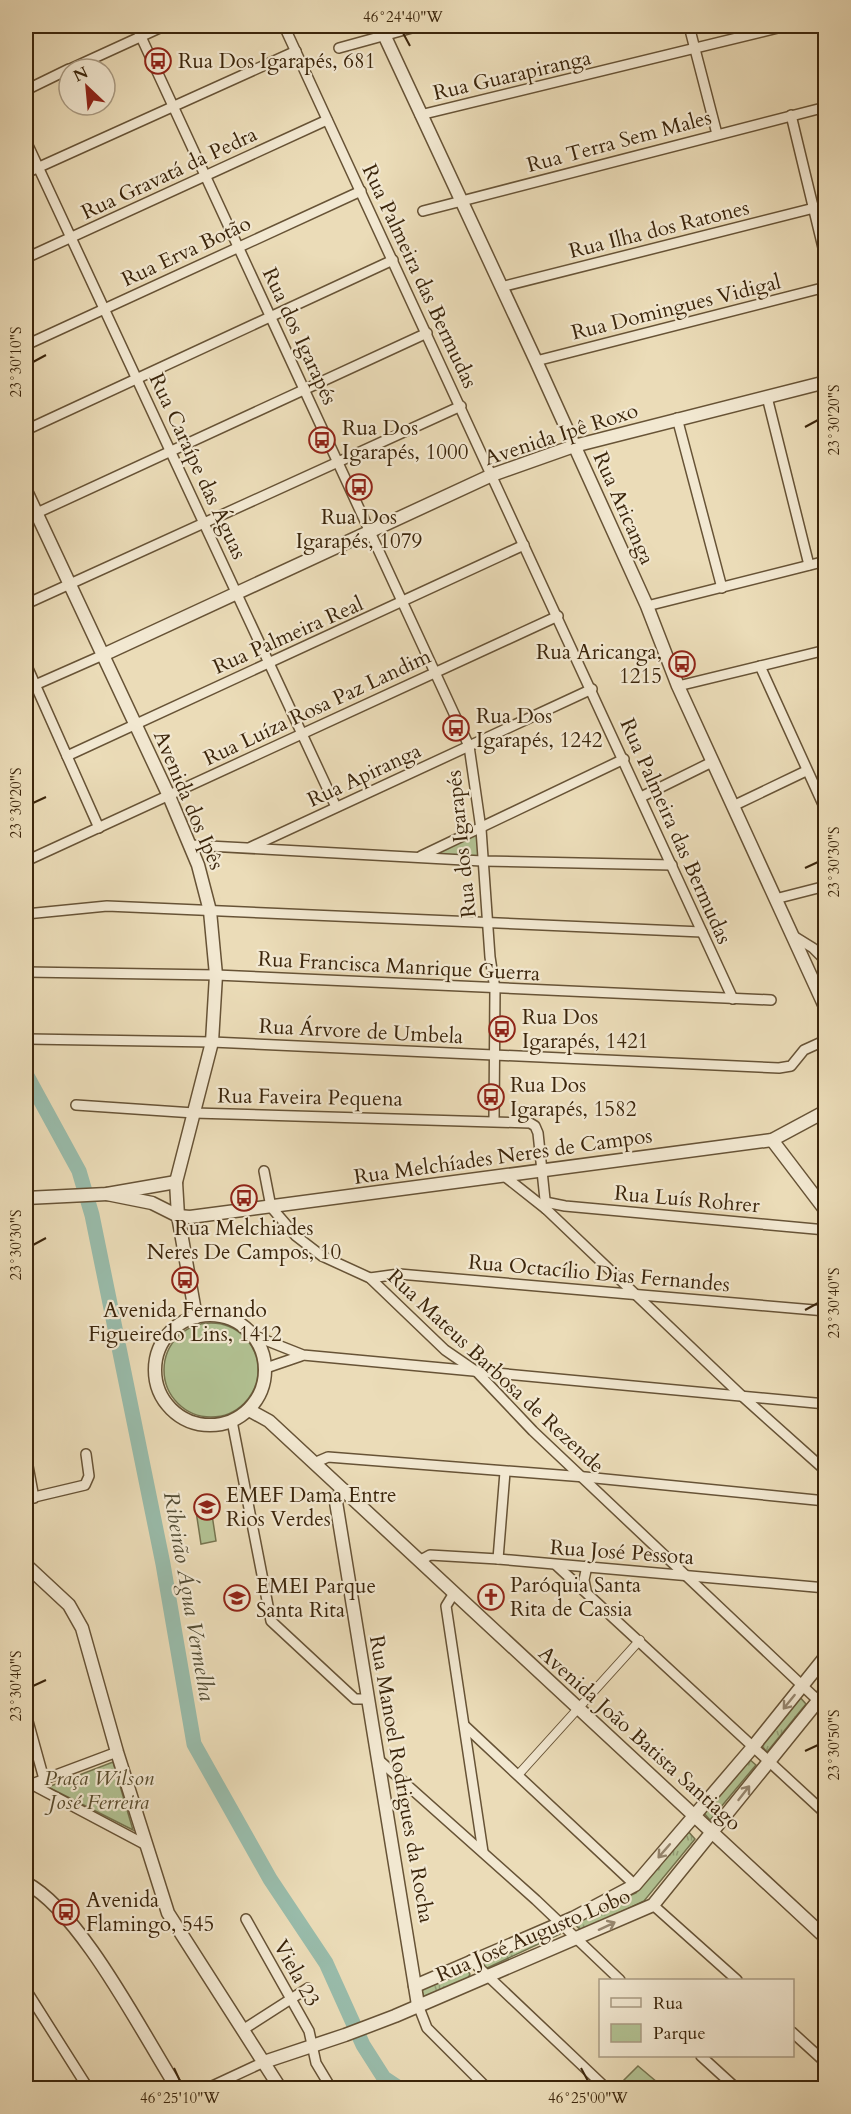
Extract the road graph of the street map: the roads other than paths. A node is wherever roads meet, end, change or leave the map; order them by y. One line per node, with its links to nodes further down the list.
1 (136, 26): 8 (street, Rua dos Igarapés)
2 (164, 26): 8 (street)
3 (284, 26): 11 (street, Rua Palmeira das Bermudas)
4 (420, 26): 7 (street)
5 (689, 26): 10 (street)
6 (786, 26): 10 (street, Rua Guarapiranga)
7 (382, 30): 9 (street); 17 (street, Rua Aricanga)
8 (140, 36): 12 (street); 15 (street, Rua dos Igarapés)
9 (339, 48)
10 (696, 50): 17 (street, Rua Guarapiranga); 20 (street)
11 (296, 51): 15 (street); 19 (street, Rua Palmeira das Bermudas)
12 (95, 57)
13 (57, 75): 14 (street)
14 (26, 90)
15 (172, 107): 22 (street); 24 (street, Rua dos Igarapés)
16 (825, 107): 18 (street, Rua Terra Sem Males)
17 (420, 115): 26 (street, Rua Aricanga)
18 (791, 116): 20 (street, Rua Terra Sem Males); 28 (street)
19 (327, 120): 24 (street, Rua Gravatá da Pedra); 25 (street, Rua Palmeira das Bermudas)
20 (717, 134): 26 (street, Rua Terra Sem Males)
21 (26, 141): 22 (street, Rua Caraípe das Águas)
22 (38, 168): 23 (street); 30 (street, Rua Caraípe das Águas)
23 (26, 173)
24 (206, 177): 30 (street, Rua Gravatá da Pedra); 31 (street, Rua dos Igarapés)
25 (361, 191): 31 (street, Rua Erva Botão); 33 (street, Rua Palmeira das Bermudas)
26 (461, 201): 29 (street, Rua Terra Sem Males); 35 (street, Rua Aricanga)
27 (825, 206): 28 (street, Rua Ilha dos Ratones)
28 (813, 209): 34 (street); 35 (street, Rua Ilha dos Ratones)
29 (423, 211)
30 (70, 238): 32 (street, Rua Gravatá da Pedra); 37 (street, Rua Caraípe das Águas)
31 (237, 247): 37 (street, Rua Erva Botão); 38 (street, Rua dos Igarapés)
32 (26, 258)
33 (393, 260): 38 (street); 39 (street, Rua Palmeira das Bermudas)
34 (825, 260)
35 (501, 287): 41 (street, Rua Aricanga)
36 (825, 287): 41 (street, Rua Domingues Vidigal)
37 (104, 309): 40 (street, Rua Erva Botão); 42 (street, Rua Caraípe das Águas)
38 (271, 316): 42 (street); 44 (street, Rua dos Igarapés)
39 (427, 333): 44 (street); 46 (street, Rua Palmeira das Bermudas)
40 (26, 345)
41 (536, 361): 49 (street, Rua Aricanga)
42 (136, 379): 48 (street); 50 (street, Rua Caraípe das Águas)
43 (825, 382): 45 (street, Avenida Ipê Roxo)
44 (306, 389): 50 (street); 51 (street, Rua dos Igarapés)
45 (767, 397): 47 (street, Avenida Ipê Roxo); 59 (street)
46 (460, 406): 51 (street); 52 (street, Rua Palmeira das Bermudas)
47 (677, 418): 49 (street, Avenida Ipê Roxo); 61 (street)
48 (26, 430)
49 (574, 446): 52 (street, Avenida Ipê Roxo); 65 (street, Rua Aricanga)
50 (171, 450): 54 (street); 55 (street, Rua Caraípe das Águas)
51 (338, 460): 55 (street); 56 (street, Rua dos Igarapés)
52 (492, 475): 56 (street, Avenida Ipê Roxo); 57 (street, Rua Palmeira das Bermudas)
53 (26, 491): 54 (street, Avenida dos Ipês)
54 (31, 515): 60 (street, Avenida dos Ipês)
55 (203, 522): 60 (street); 62 (street, Rua Caraípe das Águas)
56 (372, 531): 62 (street, Avenida Ipê Roxo); 63 (street, Rua dos Igarapés)
57 (524, 545): 63 (street, Rua Palmeira Real); 66 (street, Rua Palmeira das Bermudas)
58 (825, 561): 59 (street)
59 (810, 565): 61 (street)
60 (70, 584): 64 (street); 68 (street, Avenida dos Ipês)
61 (722, 588): 65 (street)
62 (238, 593): 68 (street, Avenida Ipê Roxo); 69 (street, Rua Caraípe das Águas)
63 (404, 603): 69 (street, Rua Palmeira Real); 72 (street, Rua dos Igarapés)
64 (26, 604)
65 (647, 606): 74 (street, Rua Aricanga)
66 (558, 616): 72 (street, Rua Luíza Rosa Paz Landim); 76 (street, Rua Palmeira das Bermudas)
67 (825, 650): 71 (street)
68 (103, 655): 73 (street, Avenida Ipê Roxo); 77 (street, Avenida dos Ipês)
69 (270, 663): 77 (street, Rua Palmeira Real); 78 (street, Rua Caraípe das Águas)
70 (26, 664): 73 (street)
71 (760, 666): 74 (street); 83 (street)
72 (436, 672): 78 (street, Rua Luíza Rosa Paz Landim); 79 (street, Rua dos Igarapés)
73 (36, 684): 75 (street, Avenida Ipê Roxo); 80 (street)
74 (678, 686): 82 (street, Rua Aricanga)
75 (26, 689)
76 (592, 689): 79 (street, Rua Apiranga); 81 (street, Rua Palmeira das Bermudas)
77 (134, 725): 80 (street, Rua Palmeira Real); 84 (street, Avenida dos Ipês)
78 (301, 734): 84 (street, Rua Luíza Rosa Paz Landim); 87 (street, Rua Caraípe das Águas)
79 (469, 746): 87 (street, Rua Apiranga); 90 (street, Rua dos Igarapés)
80 (67, 756): 89 (street)
81 (624, 759): 85 (street, Rua Palmeira das Bermudas); 90 (street)
82 (712, 762): 85 (street); 86 (street, Rua Aricanga)
83 (806, 771): 86 (street); 88 (street)
84 (169, 796): 89 (street, Rua Luíza Rosa Paz Landim); 91 (street, Avenida dos Ipês)
85 (641, 797): 96 (street, Rua Palmeira das Bermudas)
86 (733, 806): 98 (street, Rua Aricanga)
87 (336, 807): 92 (street, Rua Apiranga)
88 (825, 811)
89 (99, 828): 94 (street, Rua Luíza Rosa Paz Landim)
90 (481, 829): 93 (street); 95 (street, Rua dos Igarapés)
91 (190, 845): 92 (street); 99 (street, Avenida dos Ipês)
92 (249, 848): 93 (street)
93 (417, 858): 95 (street)
94 (26, 859)
95 (482, 861): 96 (street); 101 (street, Rua dos Igarapés)
96 (672, 865): 102 (street, Rua Palmeira das Bermudas)
97 (825, 886): 98 (street)
98 (775, 899): 103 (street, Rua Aricanga)
99 (210, 911): 100 (street); 101 (street); 106 (street, Avenida dos Ipês)
100 (26, 914)
101 (487, 923): 102 (street); 107 (street, Rua dos Igarapés)
102 (702, 932): 108 (street, Rua Palmeira das Bermudas)
103 (791, 934): 104 (street); 110 (street, Rua Aricanga)
104 (825, 961)
105 (26, 972): 106 (street, Rua Francisca Manrique Guerra)
106 (216, 975): 107 (street, Rua Francisca Manrique Guerra); 113 (street, Avenida dos Ipês)
107 (495, 989): 108 (street, Rua Francisca Manrique Guerra); 114 (street, Rua dos Igarapés)
108 (733, 999): 109 (street, Rua Francisca Manrique Guerra)
109 (771, 1000)
110 (825, 1009)
111 (28, 1039): 113 (street, Rua Árvore de Umbela)
112 (825, 1040): 114 (street, Rua Árvore de Umbela)
113 (212, 1042): 114 (street, Rua Árvore de Umbela); 117 (street, Avenida dos Ipês)
114 (496, 1055): 118 (street, Rua dos Igarapés)
115 (76, 1105): 117 (street, Rua Faveira Pequena)
116 (825, 1111): 119 (street, Rua Melchíades Neres de Campos)
117 (194, 1113): 118 (street, Rua Faveira Pequena); 123 (street, Avenida dos Ipês)
118 (494, 1120): 120 (street, Rua Faveira Pequena)
119 (772, 1140): 120 (street, Rua Melchíades Neres de Campos); 130 (street)
120 (543, 1170): 122 (street, Rua Melchíades Neres de Campos); 128 (street)
121 (264, 1171): 129 (street)
122 (502, 1174): 128 (street); 129 (street, Rua Melchíades Neres de Campos)
123 (176, 1182): 124 (street); 125 (street, Avenida dos Ipês)
124 (106, 1194): 126 (street); 127 (street)
125 (176, 1197): 127 (street); 131 (street, Avenida dos Ipês)
126 (26, 1198)
127 (124, 1198): 131 (street)
128 (545, 1205): 132 (street, Rua Luís Rohrer); 134 (street)
129 (271, 1207): 131 (street, Rua Melchíades Neres de Campos); 133 (street, Rua Mateus Barbosa de Rezende)
130 (825, 1212)
131 (178, 1216): 136 (street, Avenida dos Ipês)
132 (825, 1230)
133 (370, 1278): 134 (street, Rua Octacílio Dias Fernandes); 140 (street, Rua Mateus Barbosa de Rezende)
134 (637, 1294): 135 (street, Rua Octacílio Dias Fernandes); 142 (street)
135 (825, 1311)
136 (196, 1317): 137 (street); 145 (street)
137 (255, 1336): 138 (street); 139 (street)
138 (303, 1355): 139 (street); 140 (street)
139 (266, 1368): 141 (street)
140 (477, 1372): 142 (street); 152 (street, Rua Mateus Barbosa de Rezende)
141 (261, 1394): 144 (street); 146 (street)
142 (742, 1396): 143 (street); 150 (street)
143 (825, 1404)
144 (249, 1410): 145 (street); 146 (street, Avenida João Batista Santiago)
145 (232, 1421): 172 (street)
146 (269, 1421): 148 (street, Avenida João Batista Santiago)
147 (86, 1454): 154 (street)
148 (314, 1463): 151 (street); 153 (street, Avenida João Batista Santiago)
149 (28, 1466): 154 (street)
150 (825, 1471)
151 (505, 1472): 152 (street); 157 (street)
152 (585, 1477): 155 (street); 156 (street, Rua Mateus Barbosa de Rezende)
153 (342, 1489): 158 (street, Avenida João Batista Santiago); 172 (street, Rua Manoel Rodrigues da Rocha)
154 (30, 1498)
155 (825, 1501)
156 (662, 1552): 162 (street); 163 (street, Rua Mateus Barbosa de Rezende)
157 (498, 1559): 158 (street, Rua José Pessota); 160 (street, Rua José Pessota)
158 (419, 1561): 167 (street, Avenida João Batista Santiago)
159 (26, 1565): 178 (street)
160 (556, 1565): 161 (street, Rua José Pessota); 166 (street)
161 (587, 1566): 162 (street, Rua José Pessota); 166 (street)
162 (654, 1572): 163 (street, Rua José Pessota)
163 (686, 1575): 164 (street, Rua José Pessota); 168 (street, Rua Mateus Barbosa de Rezende)
164 (723, 1578): 165 (street, Rua José Pessota); 168 (street)
165 (825, 1589)
166 (586, 1590): 169 (street)
167 (454, 1593): 174 (street, Avenida João Batista Santiago); 176 (street)
168 (710, 1596): 171 (street, Rua Mateus Barbosa de Rezende)
169 (640, 1641): 174 (street); 177 (street)
170 (825, 1656): 171 (street, Rua José Augusto Lobo)
171 (802, 1686): 173 (street, Rua Mateus Barbosa de Rezende); 177 (street, Rua José Augusto Lobo, one-way to 177)
172 (368, 1699): 179 (street, Rua Manoel Rodrigues da Rocha)
173 (823, 1700): 180 (street, Rua José Augusto Lobo)
174 (578, 1708): 181 (street); 185 (street, Avenida João Batista Santiago)
175 (26, 1714): 182 (street)
176 (465, 1726): 181 (street); 188 (street)
177 (753, 1747): 180 (street); 185 (street, Rua José Augusto Lobo)
178 (117, 1752): 182 (street); 187 (street)
179 (379, 1760): 188 (street); 200 (street, Rua Manoel Rodrigues da Rocha)
180 (769, 1761): 184 (street); 186 (street, Rua José Augusto Lobo, one-way to 180)
181 (518, 1775): 190 (street)
182 (44, 1779): 183 (street)
183 (28, 1785): 187 (street)
184 (825, 1814)
185 (694, 1815): 186 (street, Avenida João Batista Santiago); 190 (street, Rua José Augusto Lobo, one-way to 190)
186 (714, 1832): 191 (street, Rua José Augusto Lobo); 195 (street, Avenida João Batista Santiago)
187 (146, 1845): 205 (street)
188 (483, 1852): 193 (street)
189 (26, 1883): 212 (street)
190 (635, 1885): 193 (street, Rua José Augusto Lobo)
191 (653, 1905): 194 (street, Rua José Augusto Lobo, one-way to 191); 199 (street)
192 (246, 1919): 203 (street, Viela 23)
193 (560, 1922): 194 (street); 196 (street, Rua José Augusto Lobo)
194 (576, 1937): 197 (street, Rua José Augusto Lobo); 198 (street)
195 (825, 1938)
196 (471, 1960): 197 (street); 200 (street, Rua José Augusto Lobo)
197 (488, 1976): 204 (street, Rua José Augusto Lobo); 217 (street)
198 (619, 1979)
199 (736, 1979)
200 (415, 1986): 204 (street, Rua Manoel Rodrigues da Rocha)
201 (308, 1988): 203 (street)
202 (26, 1990): 211 (street)
203 (291, 1998): 205 (street); 207 (street, Viela 23)
204 (418, 2005): 207 (street, Rua José Augusto Lobo); 216 (street)
205 (244, 2029): 209 (street)
206 (794, 2034): 210 (street)
207 (312, 2046): 209 (street, Rua José Augusto Lobo); 215 (street, Viela 23)
208 (703, 2057): 218 (street)
209 (264, 2062): 213 (street, Rua José Augusto Lobo); 214 (street)
210 (825, 2063)
211 (88, 2088)
212 (177, 2088)
213 (207, 2088)
214 (280, 2088)
215 (331, 2088)
216 (487, 2088)
217 (606, 2088)
218 (736, 2088)

